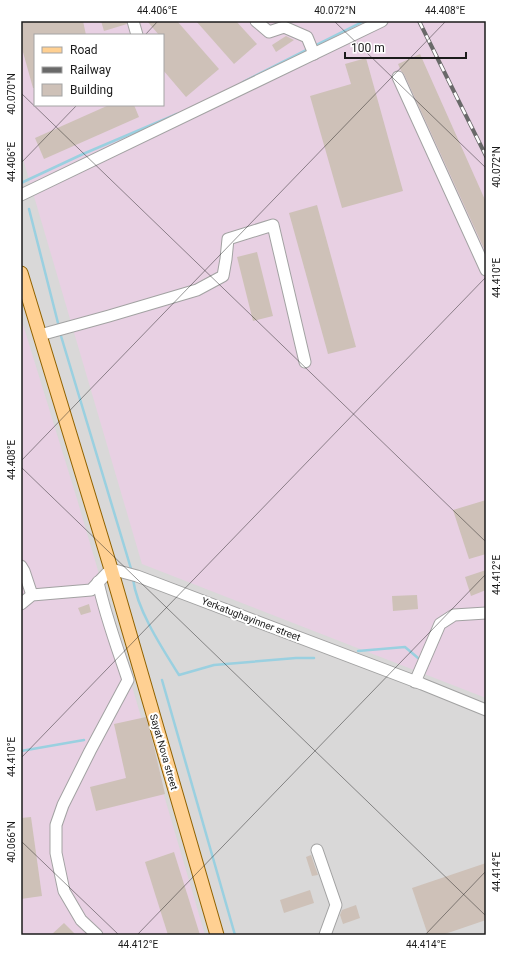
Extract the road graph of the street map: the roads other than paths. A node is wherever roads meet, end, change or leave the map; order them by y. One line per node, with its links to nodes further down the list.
1 (133, 21): 4 (street)
2 (256, 21): 5 (street)
3 (382, 21): 5 (street)
4 (138, 34)
5 (312, 48): 7 (street)
6 (398, 77): 8 (street)
7 (21, 195)
8 (486, 270)
9 (21, 273): 10 (main road, Sayat Nova street)
10 (40, 335): 11 (street); 13 (main road, Sayat Nova street)
11 (305, 362)
12 (21, 566): 15 (street)
13 (111, 569): 14 (street); 18 (street, Yerkatughayinner street); 22 (main road, Sayat Nova street)
14 (98, 582): 15 (street); 21 (street)
15 (32, 595): 16 (street)
16 (21, 604)
17 (486, 613): 18 (street)
18 (415, 682): 19 (street, Yerkatughayinner street)
19 (486, 710)
20 (317, 850): 23 (street)
21 (97, 935)
22 (217, 935)
23 (325, 935)

